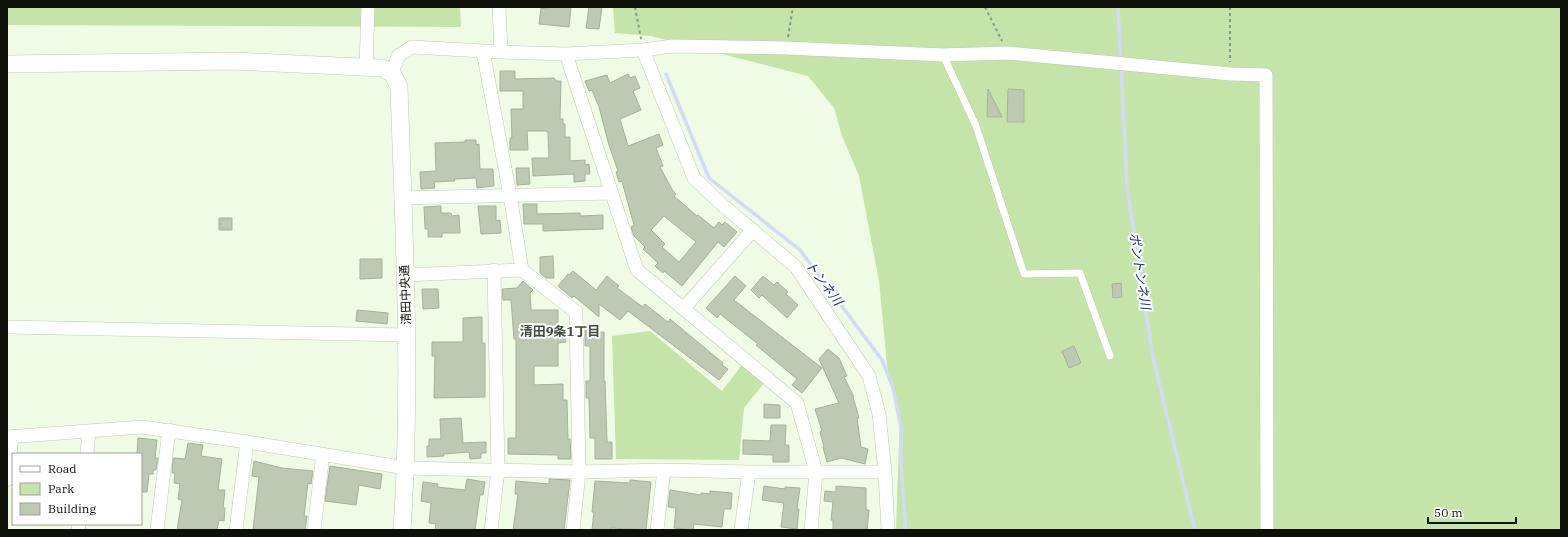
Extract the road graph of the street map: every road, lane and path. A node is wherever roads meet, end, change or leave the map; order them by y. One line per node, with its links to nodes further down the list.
1 (368, 7): 15 (street)
2 (499, 7): 10 (street)
3 (635, 7): 9 (path)
4 (793, 7): 7 (path)
5 (985, 7): 11 (path)
6 (1230, 7): 16 (path)
7 (786, 48): 9 (street); 13 (street)
8 (483, 50): 10 (street); 15 (street); 18 (street)
9 (643, 50): 12 (street); 20 (street)
10 (501, 52): 12 (street)
11 (1008, 53): 13 (street); 16 (street)
12 (566, 54): 17 (street)
13 (943, 55): 27 (lane)
14 (7, 64): 15 (street)
15 (380, 69): 19 (street, 清田中央通)
16 (1231, 74): 52 (street)
17 (611, 193): 18 (street); 24 (street)
18 (510, 196): 19 (street); 22 (street)
19 (402, 198): 23 (street, 清田中央通)
20 (752, 230): 24 (street); 40 (street)
21 (494, 270): 22 (street); 23 (street); 35 (street)
22 (522, 270): 37 (street)
23 (404, 275): 26 (street, 清田中央通)
24 (684, 308): 39 (street)
25 (7, 327): 26 (street)
26 (406, 335): 34 (street, 清田中央通)
27 (1110, 356)
28 (169, 430): 29 (street); 31 (street); 42 (street)
29 (89, 431): 30 (street); 32 (street)
30 (10, 437): 41 (street)
31 (246, 442): 33 (street); 43 (street)
32 (87, 453)
33 (323, 454): 34 (street); 44 (street)
34 (406, 468): 35 (street); 45 (street, 清田中央通)
35 (498, 470): 37 (street); 46 (street)
36 (664, 470): 37 (street); 38 (street); 48 (street)
37 (579, 472): 47 (street)
38 (749, 472): 39 (street); 49 (street)
39 (816, 472): 40 (street); 50 (street)
40 (885, 472): 51 (street)
41 (7, 480)
42 (157, 530)
43 (236, 530)
44 (314, 530)
45 (402, 530)
46 (491, 530)
47 (573, 530)
48 (657, 530)
49 (741, 530)
50 (810, 530)
51 (888, 530)
52 (1267, 530)

